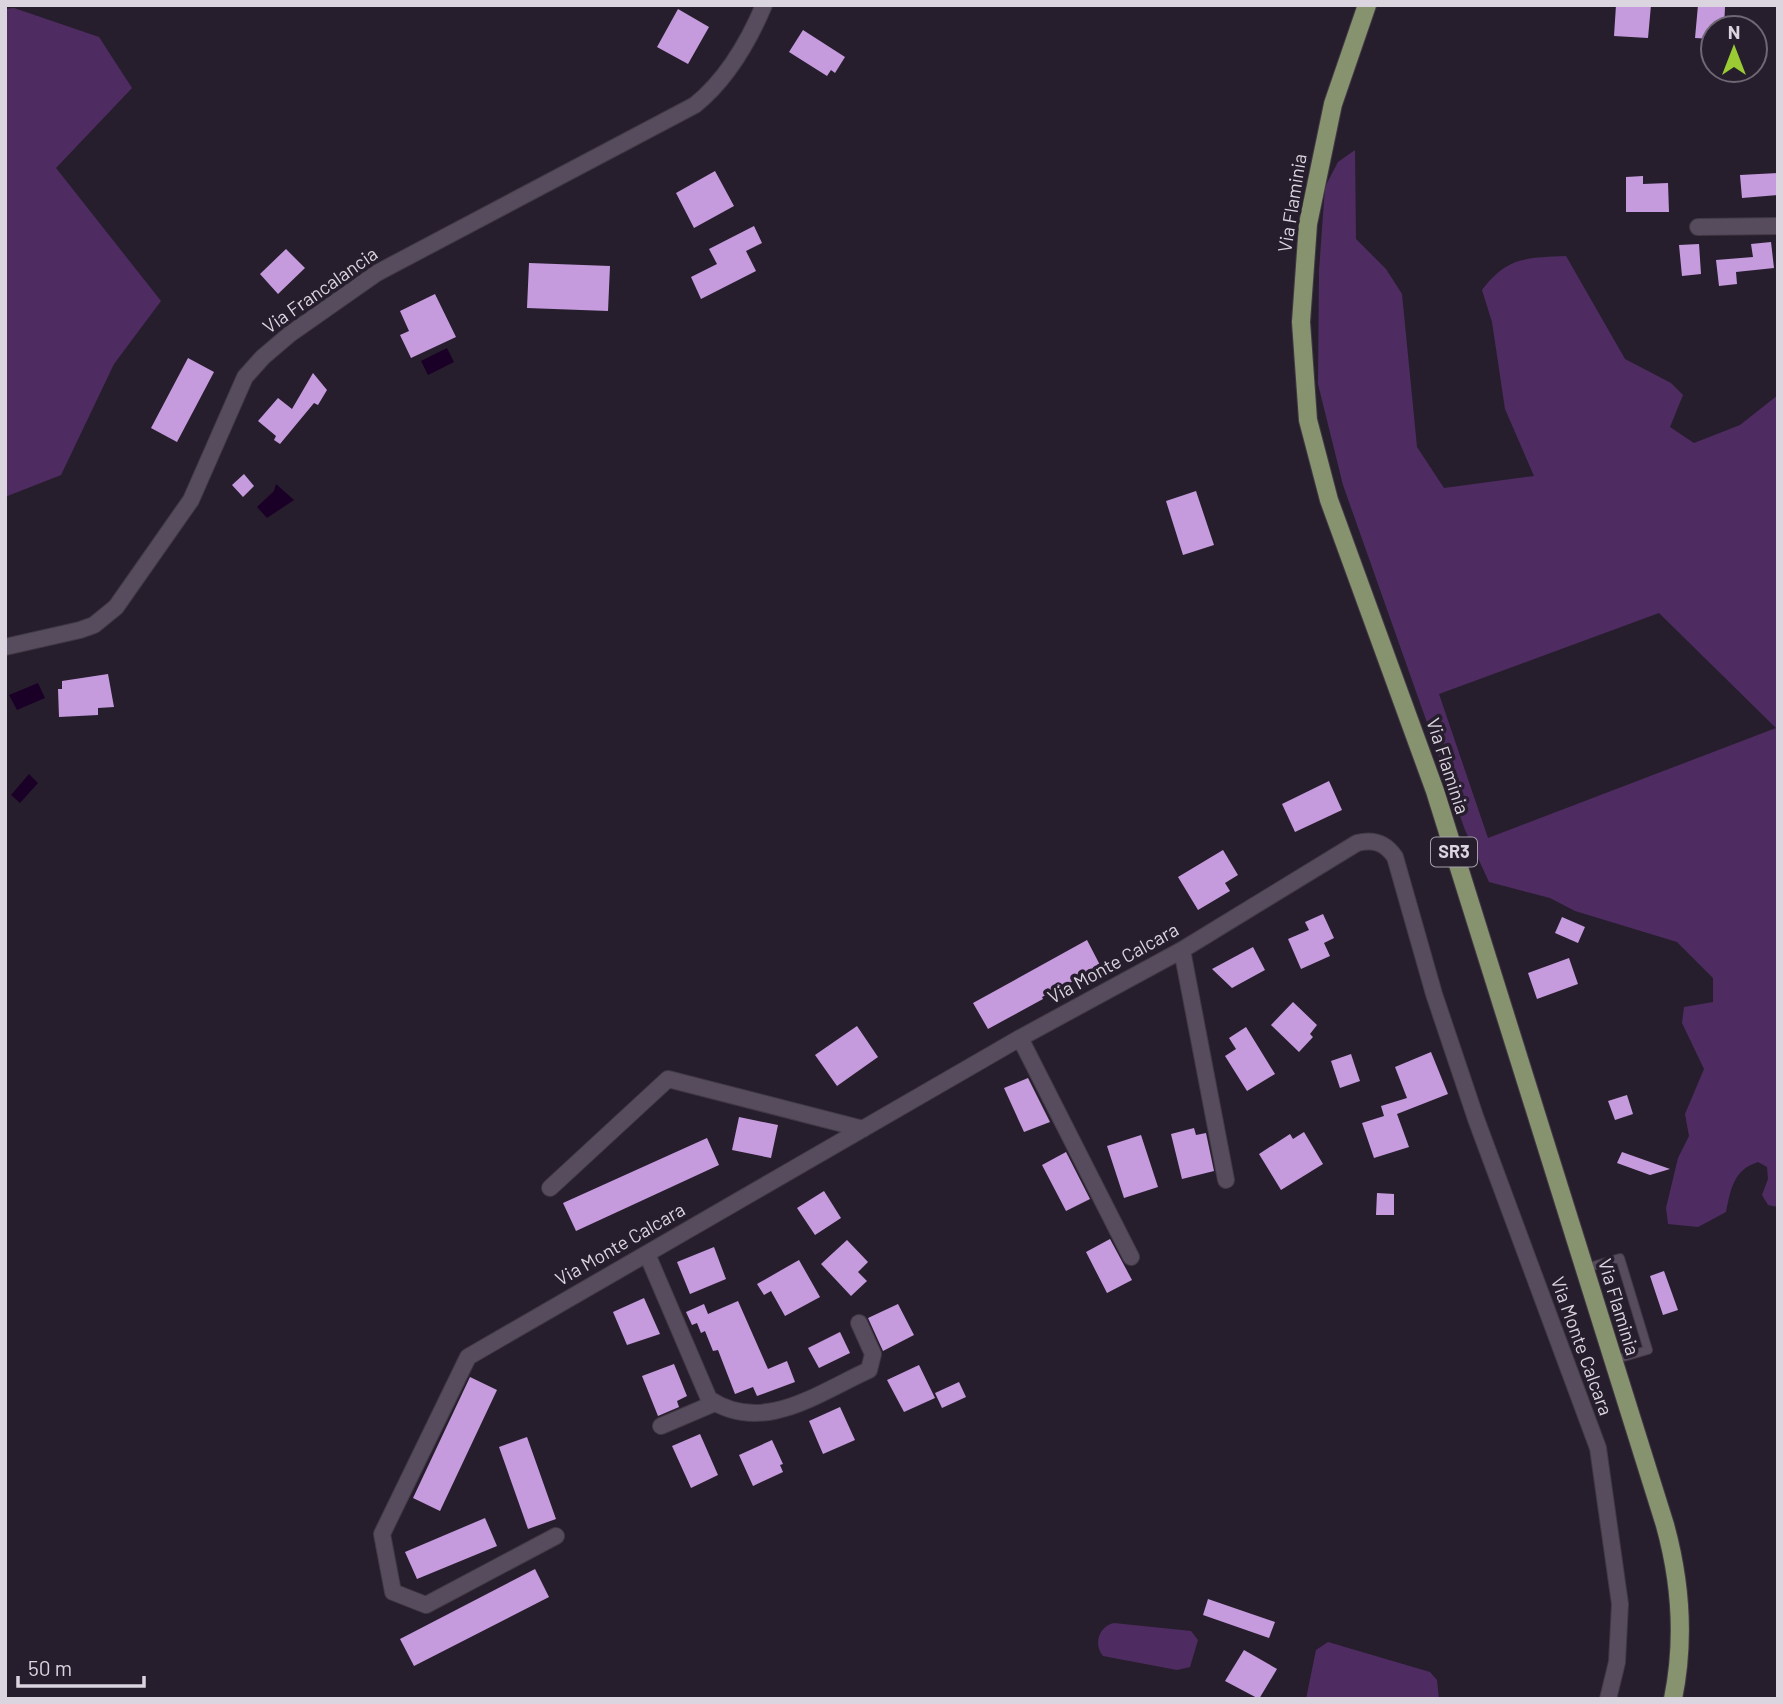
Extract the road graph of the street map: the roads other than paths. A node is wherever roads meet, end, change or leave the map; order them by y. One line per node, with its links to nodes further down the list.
1 (764, 5): 5 (street, Via Francalancia)
2 (1367, 5): 13 (main road, Via Flaminia / SR3)
3 (1778, 226): 4 (street)
4 (1698, 227)
5 (5, 647)
6 (1182, 950): 7 (street, Via Monte Calcara); 9 (street); 19 (street, Via Monte Calcara)
7 (1020, 1038): 8 (street, Via Monte Calcara); 12 (street)
8 (863, 1129): 10 (street); 11 (street, Via Monte Calcara)
9 (1226, 1180)
10 (550, 1188)
11 (647, 1254): 16 (street); 18 (street, Via Monte Calcara)
12 (1130, 1257)
13 (1584, 1268): 15 (main road, Via Flaminia / SR3); 15 (lane)
14 (859, 1323): 16 (street)
15 (1613, 1360): 20 (main road, Via Flaminia / SR3)
16 (715, 1402): 17 (street)
17 (661, 1426)
18 (556, 1536)
19 (1608, 1699)
20 (1673, 1699)

